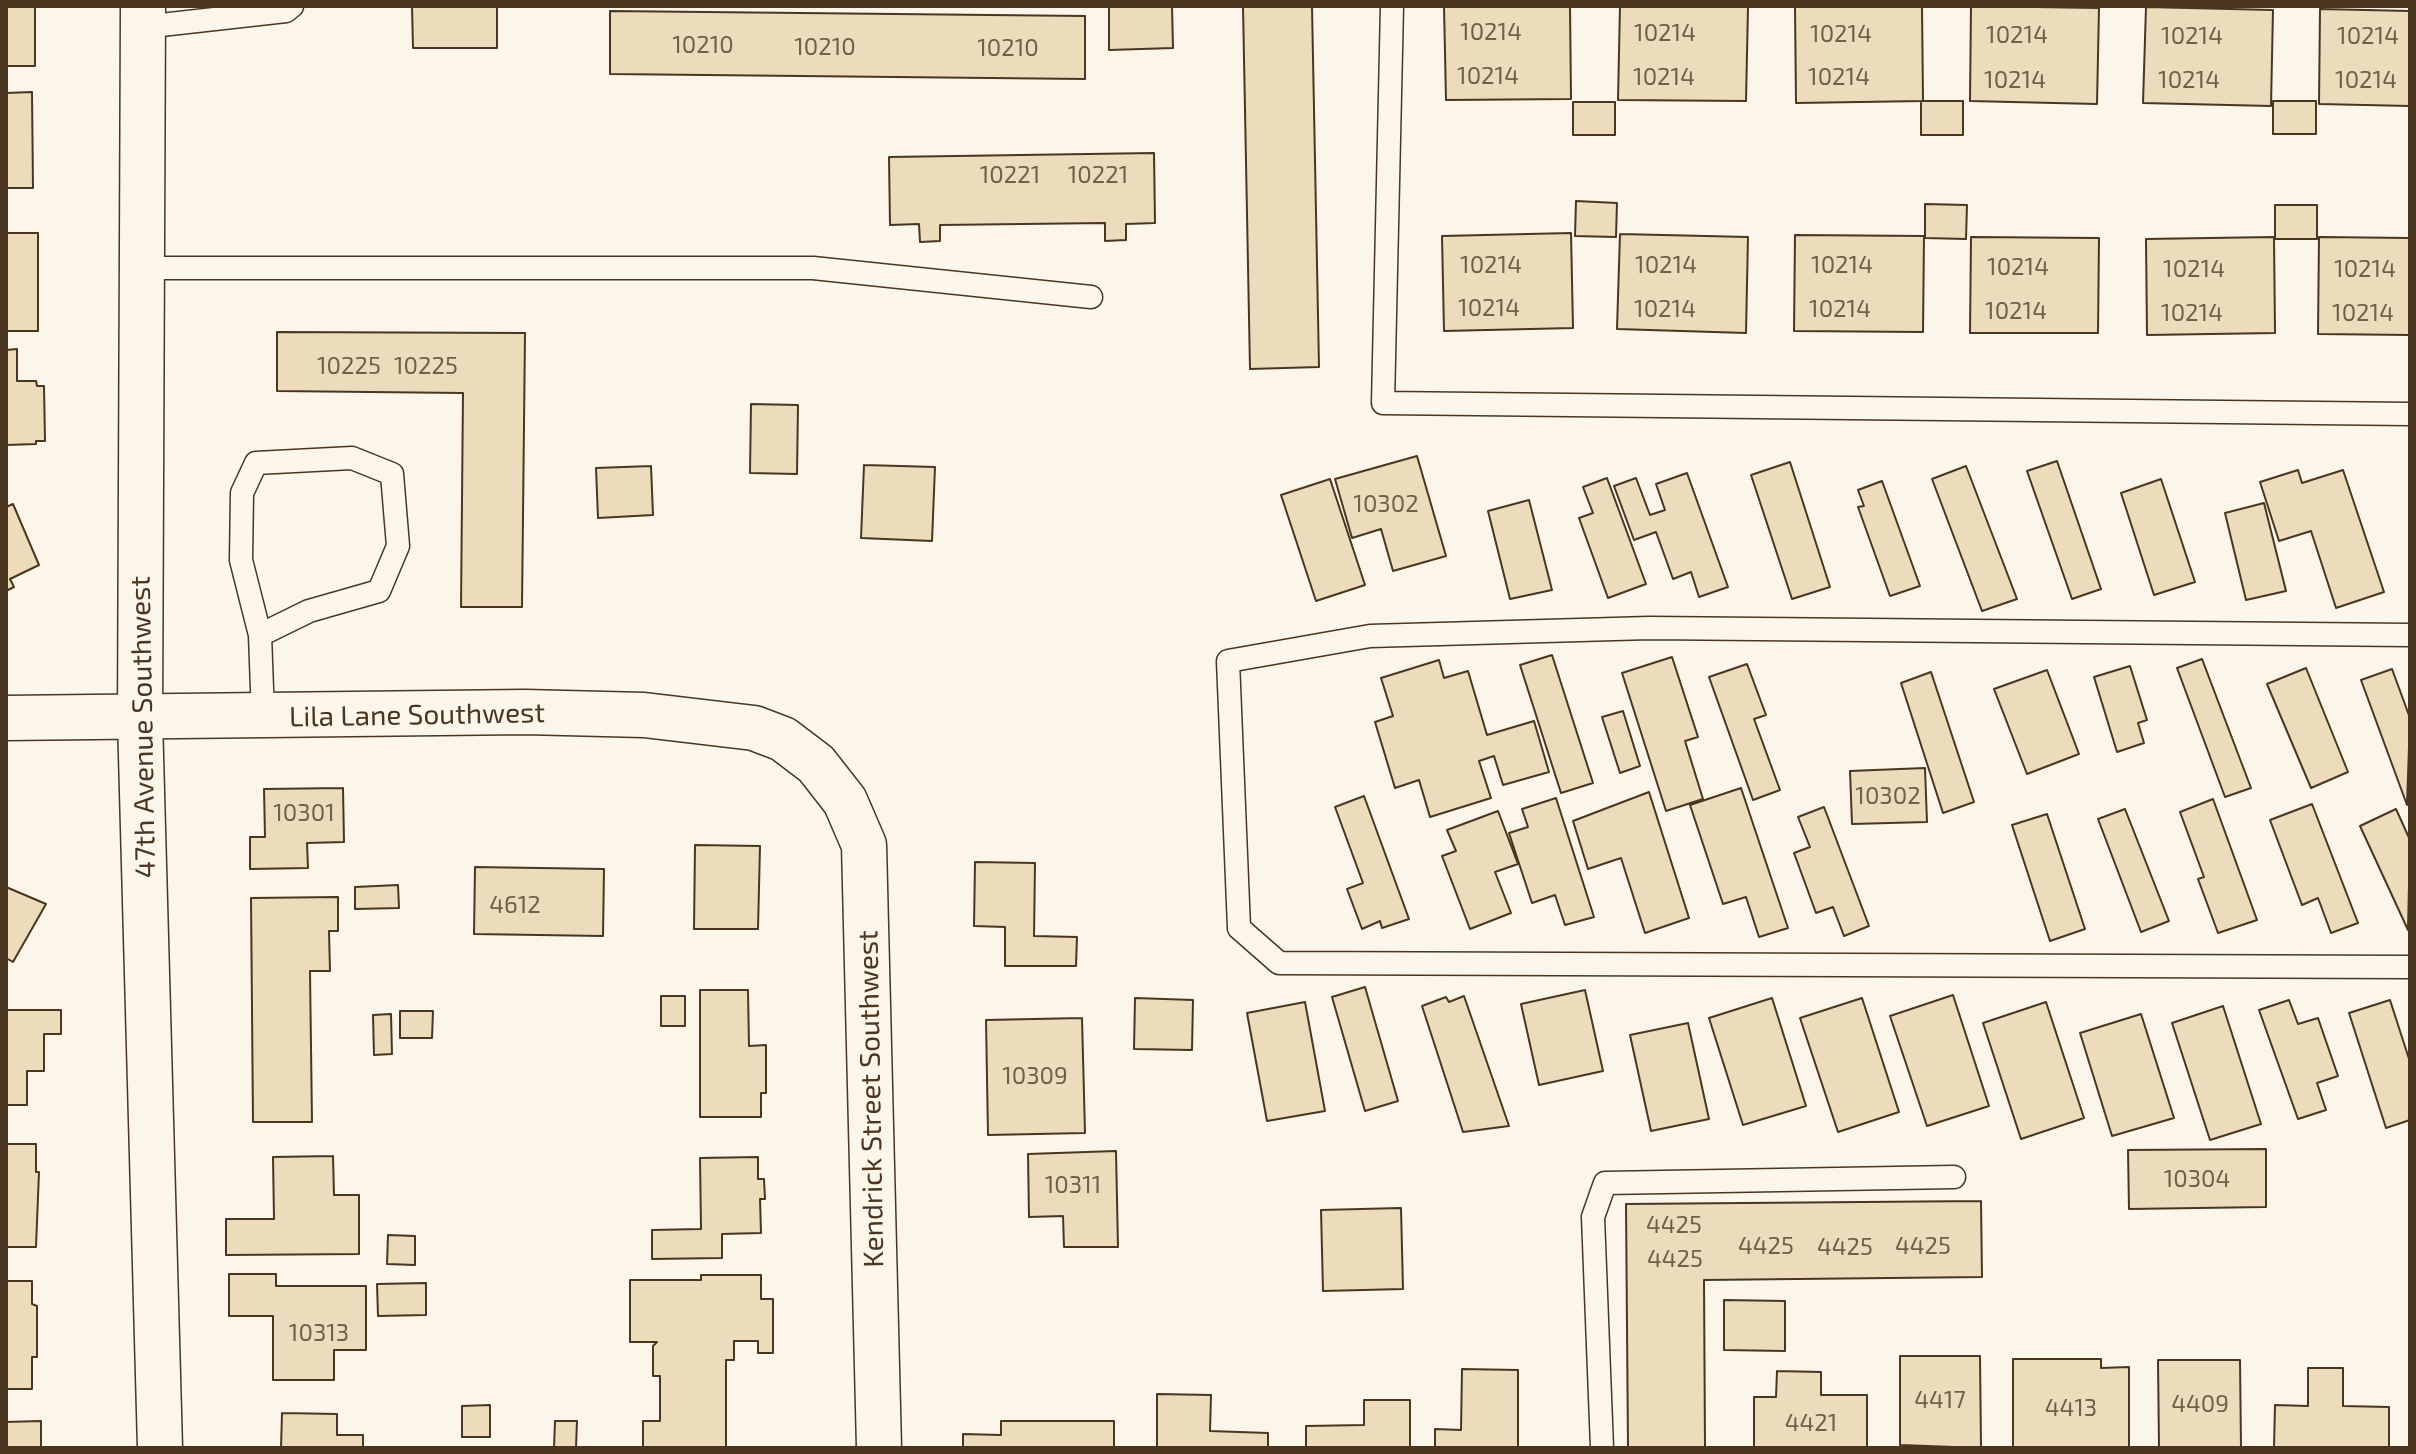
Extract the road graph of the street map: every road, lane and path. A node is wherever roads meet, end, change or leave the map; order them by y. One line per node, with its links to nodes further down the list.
1 (292, 6): 3 (lane)
2 (1392, 6): 6 (lane)
3 (143, 17): 4 (street, 47th Avenue Southwest)
4 (142, 268): 5 (lane); 11 (street, 47th Avenue Southwest)
5 (1091, 297)
6 (2410, 414)
7 (260, 635): 7 (lane); 9 (lane)
8 (2410, 635): 13 (lane)
9 (263, 716): 11 (street, Lila Lane Southwest); 12 (street, Lila Lane Southwest)
10 (6, 718): 11 (street, Lila Lane Southwest)
11 (140, 719): 15 (street, 47th Avenue Southwest)
12 (816, 764): 16 (street, Kendrick Street Southwest)
13 (2410, 967)
14 (1954, 1177): 17 (lane)
15 (160, 1448)
16 (879, 1448)
17 (1602, 1448)

